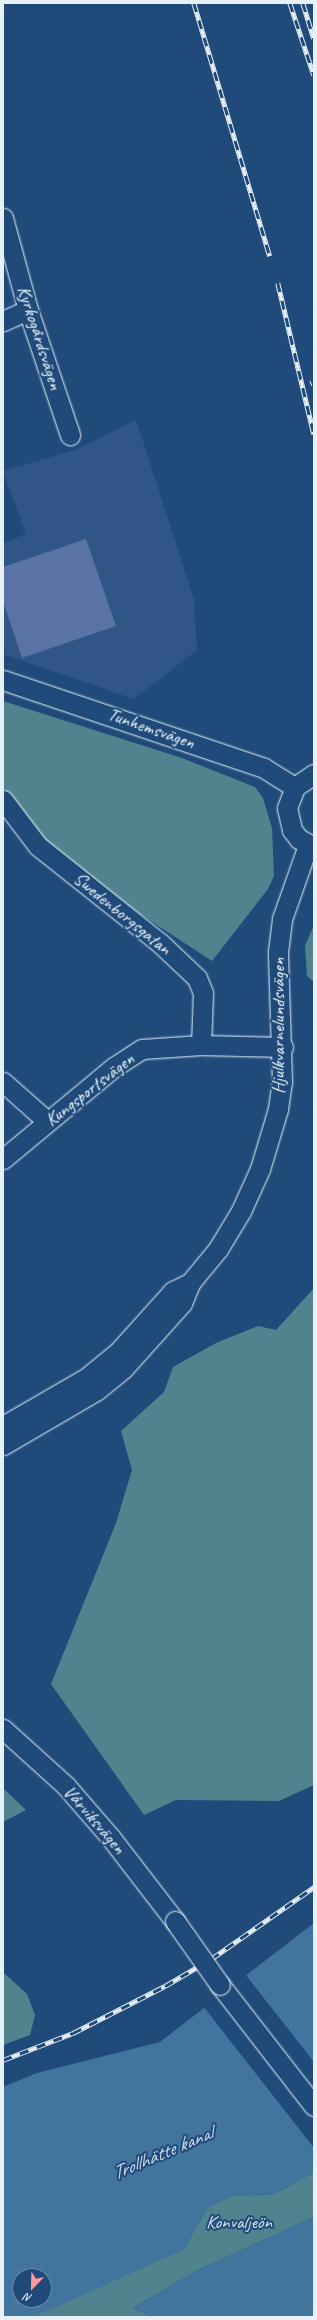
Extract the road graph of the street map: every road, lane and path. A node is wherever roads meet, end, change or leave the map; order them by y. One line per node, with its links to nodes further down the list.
1 (3, 218): 2 (street, Kyrkogårdsvägen)
2 (28, 310): 3 (street); 4 (street, Kyrkogårdsvägen)
3 (3, 321)
4 (70, 435)
5 (3, 680): 7 (street, Tunhemsvägen)
6 (314, 774): 7 (street)
7 (295, 787): 9 (street)
8 (3, 800): 10 (street, Swedenborgsgatan)
9 (311, 846): 11 (street, Hjulkvarnelundsvägen)
10 (201, 1045): 11 (street, Kungsportsvägen); 13 (street, Kungsportsvägen)
11 (282, 1047): 15 (street, Hjulkvarnelundsvägen)
12 (3, 1082): 13 (street)
13 (47, 1121): 14 (street, Kungsportsvägen)
14 (3, 1159)
15 (190, 1283): 16 (street, Hjulkvarnelundsvägen); 17 (street, Hjulkvarnelundsvägen)
16 (3, 1426)
17 (3, 1445)
18 (3, 1729): 19 (street, Vårviksvägen, bridge)
19 (314, 2106)

